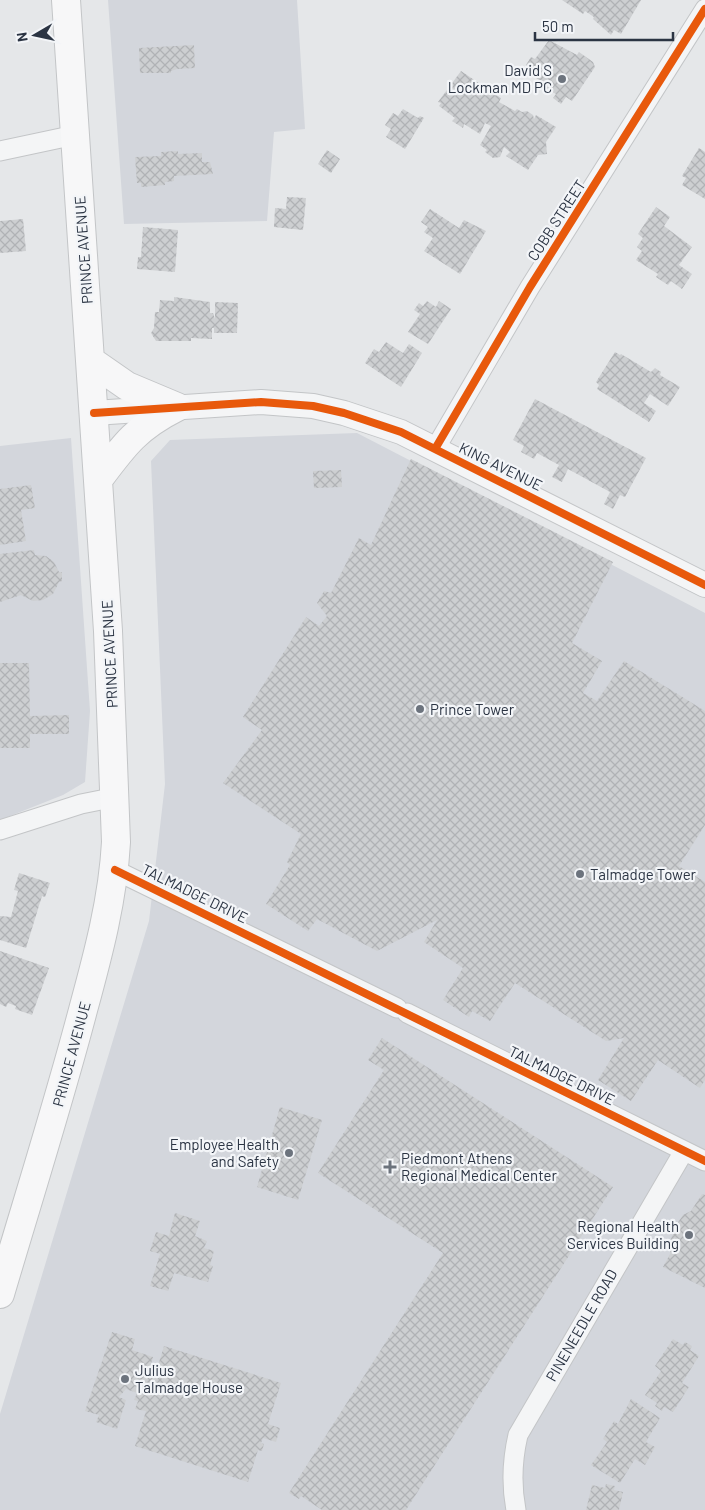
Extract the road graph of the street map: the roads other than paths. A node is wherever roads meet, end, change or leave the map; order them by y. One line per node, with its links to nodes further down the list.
1 (66, 0): 3 (main road, PRINCE AVENUE)
2 (705, 9): 8 (street, COBB STREET)
3 (75, 135): 4 (street); 5 (main road, PRINCE AVENUE)
4 (0, 151)
5 (91, 361): 6 (main road); 7 (main road, PRINCE AVENUE)
6 (177, 407): 7 (street, KING AVENUE); 8 (street, KING AVENUE); 9 (main road)
7 (94, 413): 9 (main road, PRINCE AVENUE)
8 (435, 449): 10 (street, KING AVENUE)
9 (98, 480): 11 (main road, PRINCE AVENUE)
10 (705, 585)
11 (116, 797): 12 (street); 13 (main road, PRINCE AVENUE)
12 (0, 830)
13 (115, 870): 14 (street, TALMADGE DRIVE); 16 (main road, PRINCE AVENUE)
14 (684, 1151): 15 (street, TALMADGE DRIVE); 17 (street, PINENEEDLE ROAD)
15 (705, 1161)
16 (0, 1294)
17 (516, 1510)

